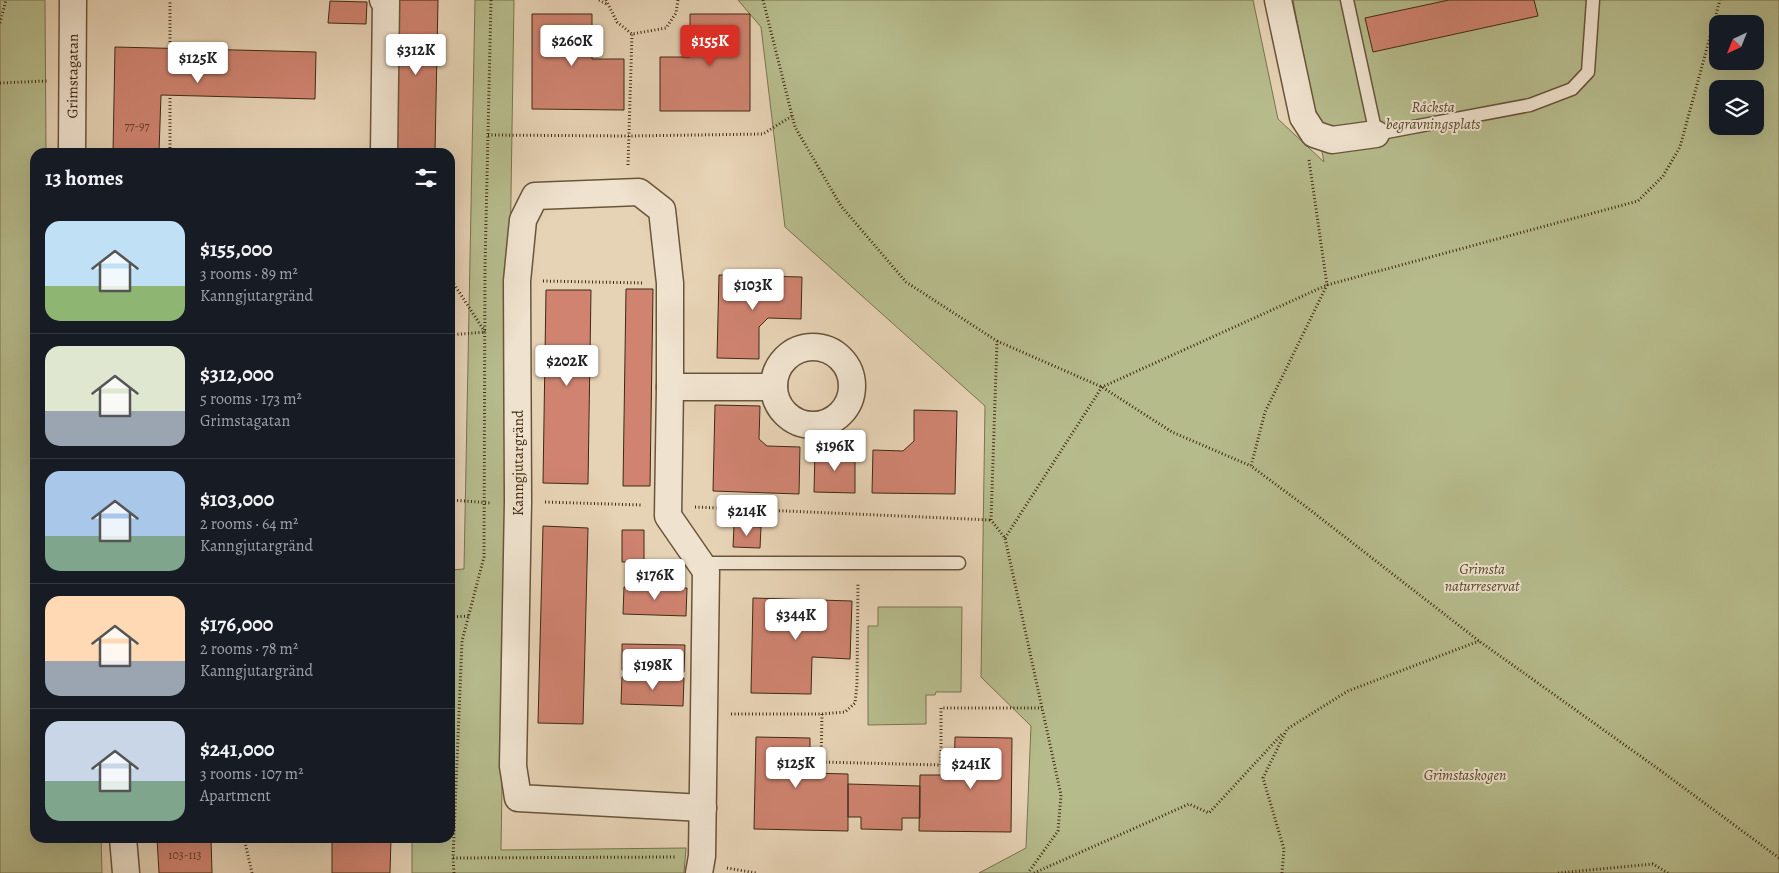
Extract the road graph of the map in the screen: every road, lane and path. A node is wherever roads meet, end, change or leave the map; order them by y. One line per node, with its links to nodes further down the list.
1 (6, 0): 15 (path)
2 (73, 0): 18 (street, Grimstagatan)
3 (170, 0): 17 (path)
4 (383, 0): 28 (street)
5 (491, 0): 24 (path)
6 (599, 0): 14 (path)
7 (606, 0): 14 (path)
8 (678, 0): 16 (path)
9 (763, 0): 21 (path)
10 (1278, 0): 22 (street)
11 (1347, 0): 23 (lane)
12 (1593, 0): 23 (lane)
13 (1720, 0): 33 (path)
14 (608, 6): 16 (path)
15 (0, 23)
16 (632, 34): 25 (path)
17 (170, 42)
18 (72, 80): 19 (path); 26 (street, Grimstagatan)
19 (0, 83)
20 (170, 98): 27 (path)
21 (792, 116): 25 (path); 37 (path)
22 (1303, 117): 23 (street); 33 (path)
23 (1376, 134)
24 (488, 135): 25 (path); 30 (path)
25 (629, 136): 29 (path)
26 (72, 148)
27 (170, 148)
28 (384, 148)
29 (627, 193): 31 (street, Kanngjutargränd); 32 (street, Kanngjutargränd)
30 (485, 267): 31 (path); 35 (path)
31 (517, 281): 32 (path); 43 (street, Kanngjutargränd)
32 (670, 283): 38 (street, Kanngjutargränd)
33 (1327, 285): 40 (path); 41 (path)
34 (455, 286): 35 (path)
35 (485, 332): 36 (path); 44 (path)
36 (455, 335)
37 (997, 341): 40 (path); 46 (path)
38 (670, 387): 39 (street); 45 (street, Kanngjutargränd)
39 (774, 387)
40 (1102, 387): 41 (path); 47 (path)
41 (1251, 466): 53 (path)
42 (455, 500): 44 (path)
43 (518, 502): 44 (path); 45 (path); 58 (street, Kanngjutargränd)
44 (484, 503): 51 (path)
45 (668, 506): 46 (path); 48 (street, Kanngjutargränd)
46 (991, 520): 47 (path)
47 (1006, 538): 54 (path)
48 (701, 563): 49 (lane); 55 (street, Kanngjutargränd)
49 (858, 563): 50 (lane); 56 (path)
50 (959, 563)
51 (469, 616): 52 (path); 59 (path)
52 (455, 617)
53 (1479, 641): 57 (path); 64 (path)
54 (1042, 708): 56 (path); 70 (path)
55 (704, 714): 56 (path); 58 (street, Kanngjutargränd)
56 (822, 714)
57 (1287, 729): 71 (path); 72 (path)
58 (703, 808): 65 (street, Kanngjutargränd)
59 (455, 810)
60 (123, 843): 66 (street)
61 (245, 843): 67 (path)
62 (454, 843): 63 (path)
63 (453, 858): 65 (path); 68 (path)
64 (1779, 858)
65 (700, 868): 69 (path)
66 (126, 873)
67 (252, 873)
68 (454, 873)
69 (756, 873)
70 (1028, 873)
71 (1034, 873)
72 (1282, 873)
73 (1558, 873): 74 (path)
74 (1668, 873)

